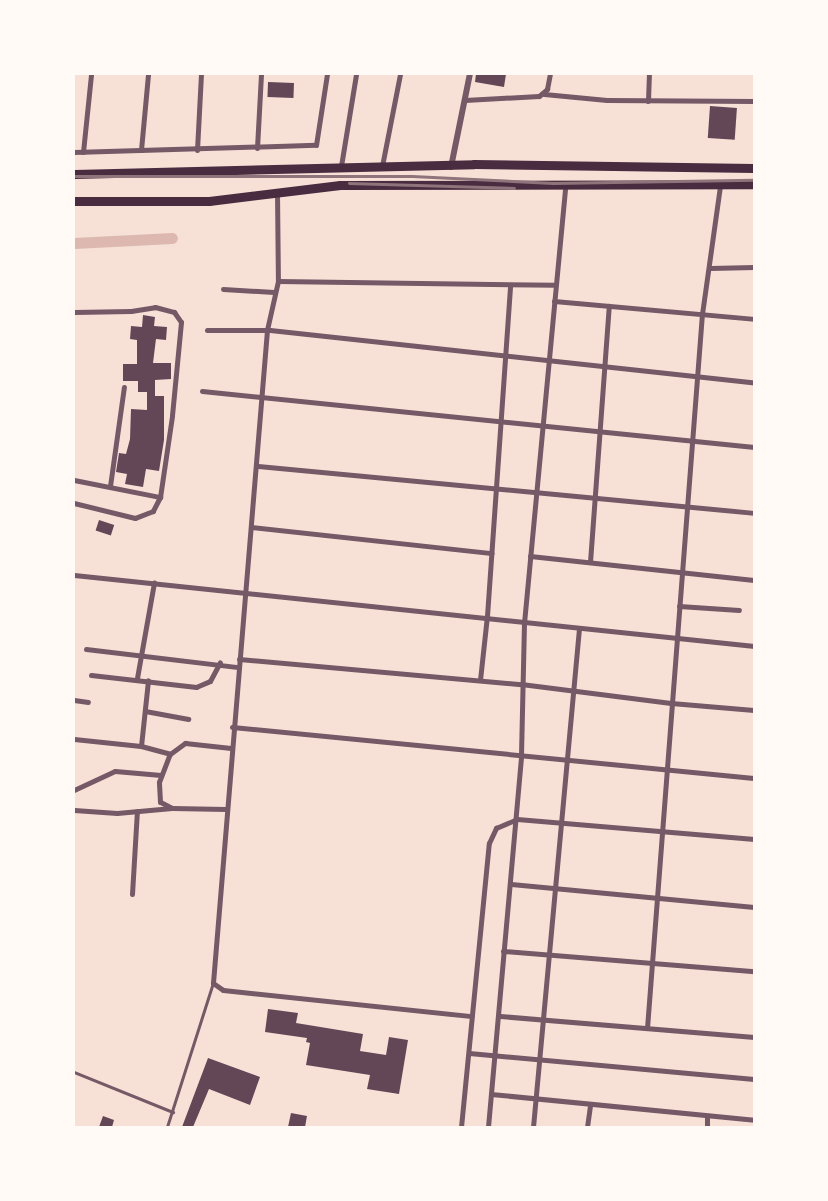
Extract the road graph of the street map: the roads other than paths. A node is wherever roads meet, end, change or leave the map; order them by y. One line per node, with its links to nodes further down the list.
1 (91, 74): 19 (street)
2 (148, 74): 16 (street)
3 (201, 74): 17 (street)
4 (261, 74): 15 (street)
5 (327, 74): 15 (street)
6 (356, 74): 20 (street)
7 (400, 74): 21 (street)
8 (470, 74): 12 (street)
9 (550, 74): 11 (street)
10 (648, 74): 13 (street)
11 (544, 94): 12 (street); 13 (street)
12 (465, 100): 22 (street)
13 (648, 101): 14 (street)
14 (754, 101)
15 (257, 148): 17 (street)
16 (141, 150): 17 (street); 19 (street)
17 (197, 150)
18 (74, 152): 19 (street)
19 (83, 152)
20 (341, 166): 21 (main road); 24 (main road)
21 (382, 166): 22 (main road)
22 (451, 167): 23 (main road)
23 (754, 168)
24 (74, 174)
25 (754, 184): 27 (main road)
26 (565, 186): 27 (main road); 28 (main road); 34 (street)
27 (720, 186): 31 (street)
28 (277, 192): 29 (main road); 32 (street)
29 (74, 201)
30 (754, 267): 31 (street)
31 (710, 268): 40 (street)
32 (278, 279): 33 (street); 36 (street)
33 (510, 285): 34 (street); 44 (street)
34 (555, 285): 37 (street)
35 (223, 289): 36 (street)
36 (274, 292): 43 (street)
37 (554, 301): 38 (street); 45 (street)
38 (608, 306): 40 (street); 46 (street)
39 (74, 312): 63 (street)
40 (702, 314): 41 (street); 47 (street)
41 (754, 319)
42 (207, 330): 43 (street)
43 (267, 330): 44 (street); 51 (street)
44 (504, 355): 45 (street); 52 (street)
45 (551, 361): 46 (street); 53 (street)
46 (604, 366): 47 (street); 54 (street)
47 (697, 377): 48 (street); 55 (street)
48 (754, 383)
49 (124, 387): 59 (street)
50 (202, 391): 51 (street)
51 (262, 396): 52 (street); 57 (street)
52 (502, 420): 53 (street); 60 (street)
53 (545, 424): 54 (street); 61 (street)
54 (599, 430): 55 (street); 62 (street)
55 (692, 440): 56 (street); 65 (street)
56 (754, 447)
57 (258, 466): 60 (street); 67 (street)
58 (74, 480): 59 (street)
59 (110, 486): 63 (street)
60 (497, 486): 61 (street); 68 (street)
61 (535, 490): 62 (street); 69 (street)
62 (595, 496): 65 (street); 70 (street)
63 (160, 497): 64 (street)
64 (74, 503)
65 (687, 506): 66 (street); 71 (street)
66 (754, 513)
67 (251, 527): 68 (street); 75 (street)
68 (492, 553): 78 (street)
69 (530, 556): 70 (street); 79 (street)
70 (590, 562): 71 (street)
71 (682, 573): 73 (street); 76 (street)
72 (74, 575): 74 (street)
73 (754, 580)
74 (154, 583): 75 (street); 84 (street)
75 (245, 595): 78 (street); 85 (street)
76 (679, 606): 77 (street); 81 (street)
77 (738, 610)
78 (487, 616): 79 (street); 91 (street)
79 (524, 623): 80 (street); 92 (street)
80 (579, 628): 81 (street); 93 (street)
81 (676, 638): 82 (street); 96 (street)
82 (754, 646)
83 (86, 649): 84 (street)
84 (142, 654): 86 (street); 89 (street)
85 (239, 659): 87 (street); 91 (street)
86 (220, 662): 87 (street); 90 (street)
87 (238, 666): 100 (street)
88 (90, 674): 89 (street)
89 (136, 678): 90 (street)
90 (148, 680): 98 (street)
91 (480, 680): 92 (street)
92 (521, 684): 93 (street); 105 (street)
93 (573, 690): 96 (street); 106 (street)
94 (74, 700): 95 (street)
95 (88, 702)
96 (671, 703): 97 (street); 107 (street)
97 (754, 710)
98 (145, 711): 99 (street); 102 (street)
99 (188, 719)
100 (232, 726): 103 (street); 105 (street)
101 (74, 739): 102 (street)
102 (141, 746): 104 (street)
103 (231, 748): 104 (street); 112 (street)
104 (170, 754): 108 (street)
105 (521, 755): 106 (street); 115 (street)
106 (565, 759): 107 (street); 116 (street)
107 (666, 768): 109 (street); 117 (street)
108 (161, 775): 110 (street); 111 (street)
109 (754, 778)
110 (74, 790)
111 (172, 808): 112 (street); 114 (street)
112 (226, 809): 128 (street)
113 (74, 810): 114 (street)
114 (137, 811): 121 (street)
115 (517, 819): 116 (street); 119 (street); 129 (street)
116 (560, 823): 117 (street); 120 (street)
117 (661, 832): 118 (street); 122 (street)
118 (754, 840)
119 (511, 884): 120 (street); 124 (street)
120 (553, 888): 122 (street); 125 (street)
121 (132, 894)
122 (656, 898): 123 (street); 126 (street)
123 (754, 907)
124 (503, 951): 125 (street); 130 (street)
125 (549, 955): 126 (street); 131 (street)
126 (650, 964): 127 (street); 132 (street)
127 (754, 971)
128 (213, 983): 129 (street); 142 (lane)
129 (472, 1016): 134 (street)
130 (500, 1016): 131 (street); 135 (street)
131 (542, 1020): 132 (street); 136 (street)
132 (647, 1028): 133 (street)
133 (754, 1037)
134 (468, 1053): 135 (street); 146 (street)
135 (496, 1057): 136 (street); 139 (street)
136 (538, 1060): 138 (street); 140 (street)
137 (74, 1072): 142 (lane)
138 (754, 1079)
139 (491, 1094): 140 (street); 147 (street)
140 (535, 1100): 141 (street); 148 (street)
141 (590, 1105): 143 (street); 149 (street)
142 (173, 1112): 145 (lane)
143 (708, 1116): 144 (street); 150 (street)
144 (754, 1120)
145 (167, 1127)
146 (461, 1127)
147 (488, 1127)
148 (533, 1127)
149 (587, 1127)
150 (707, 1127)

